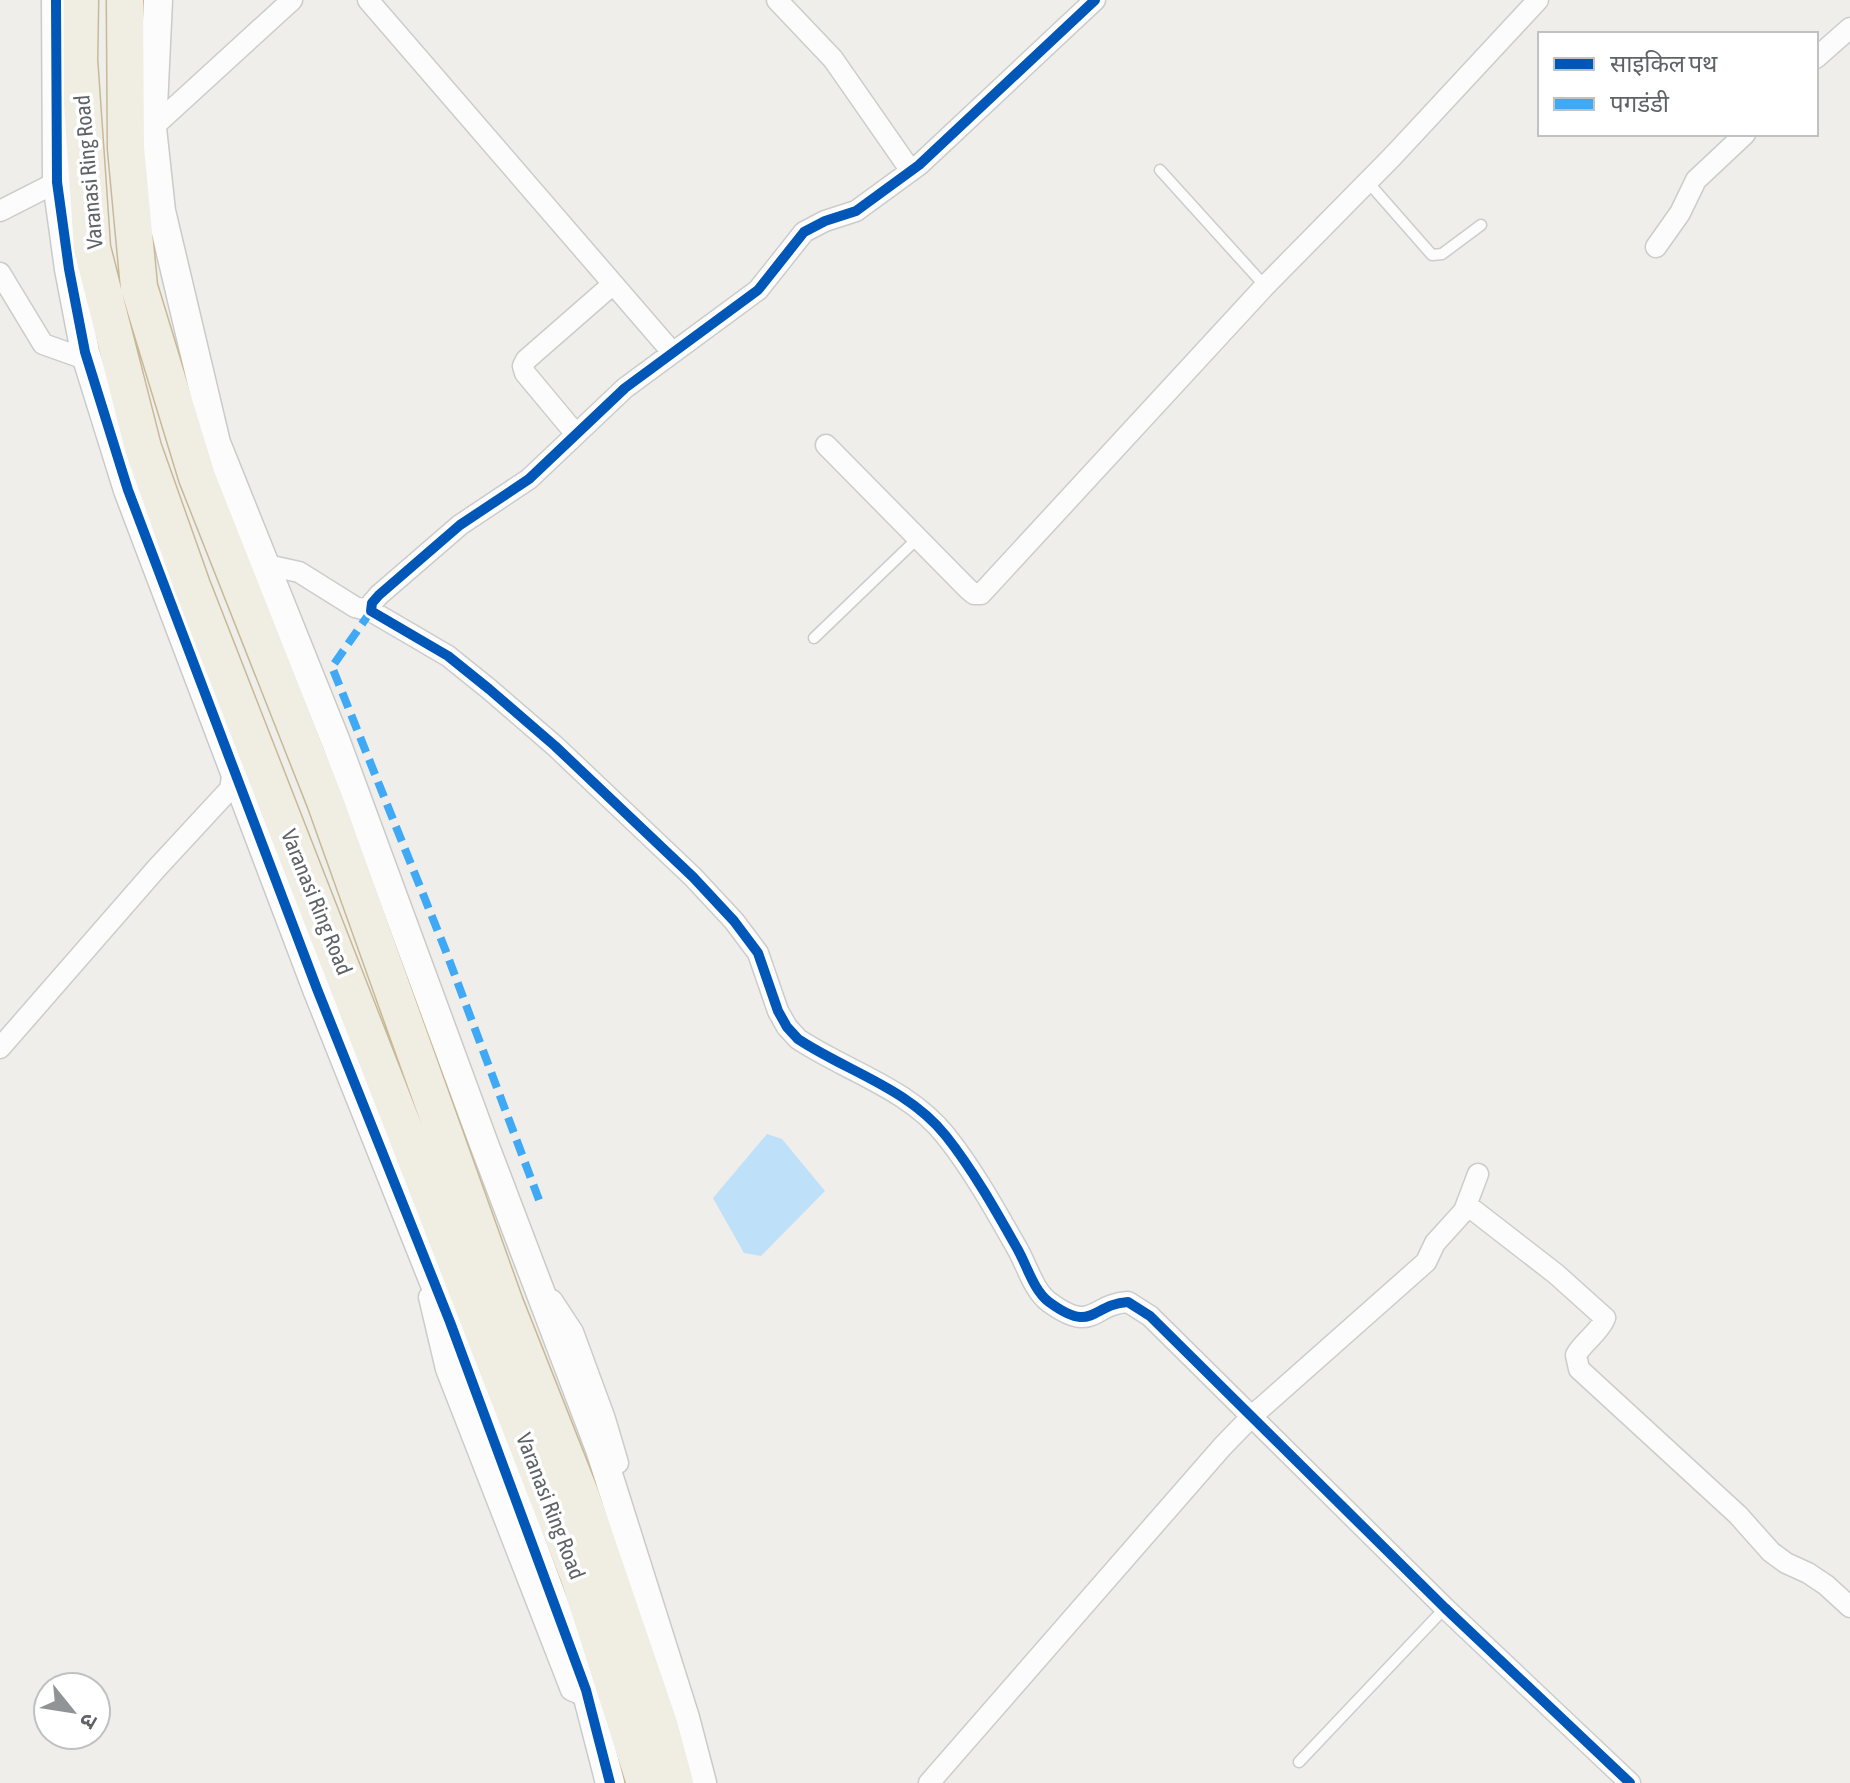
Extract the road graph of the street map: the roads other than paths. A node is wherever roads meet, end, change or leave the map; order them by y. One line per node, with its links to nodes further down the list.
1 (56, 0): 17 (street)
2 (80, 0): 41 (highway, Varanasi Ring Road)
3 (125, 0): 42 (highway)
4 (158, 0): 12 (street)
5 (292, 0): 12 (street)
6 (368, 0): 22 (street)
7 (777, 0): 15 (street)
8 (1095, 0): 15 (street)
9 (1538, 0): 16 (street)
10 (1850, 28): 11 (street)
11 (1818, 56)
12 (152, 128): 29 (street)
13 (1743, 136): 20 (street)
14 (1160, 170): 23 (lane)
15 (911, 171): 24 (street)
16 (1367, 181): 19 (lane); 23 (street)
17 (57, 182): 18 (street); 25 (street)
18 (0, 211)
19 (1481, 225)
20 (1656, 247)
21 (0, 273): 25 (street)
22 (613, 284): 24 (street); 26 (street)
23 (1265, 286): 28 (street)
24 (672, 352): 26 (street)
25 (88, 360): 32 (street)
26 (575, 433): 30 (street)
27 (826, 445): 28 (street)
28 (918, 538): 31 (lane)
29 (267, 565): 30 (street); 43 (street)
30 (371, 611): 36 (street)
31 (814, 638)
32 (233, 771): 33 (street); 40 (street)
33 (0, 1048)
34 (1478, 1174): 35 (street)
35 (1467, 1205): 36 (street); 37 (street)
36 (1252, 1416): 38 (street); 44 (street)
37 (1850, 1607)
38 (1445, 1608): 39 (lane); 45 (street)
39 (1299, 1762)
40 (610, 1783)
41 (645, 1783)
42 (675, 1783)
43 (702, 1783)
44 (929, 1783)
45 (1630, 1783)

